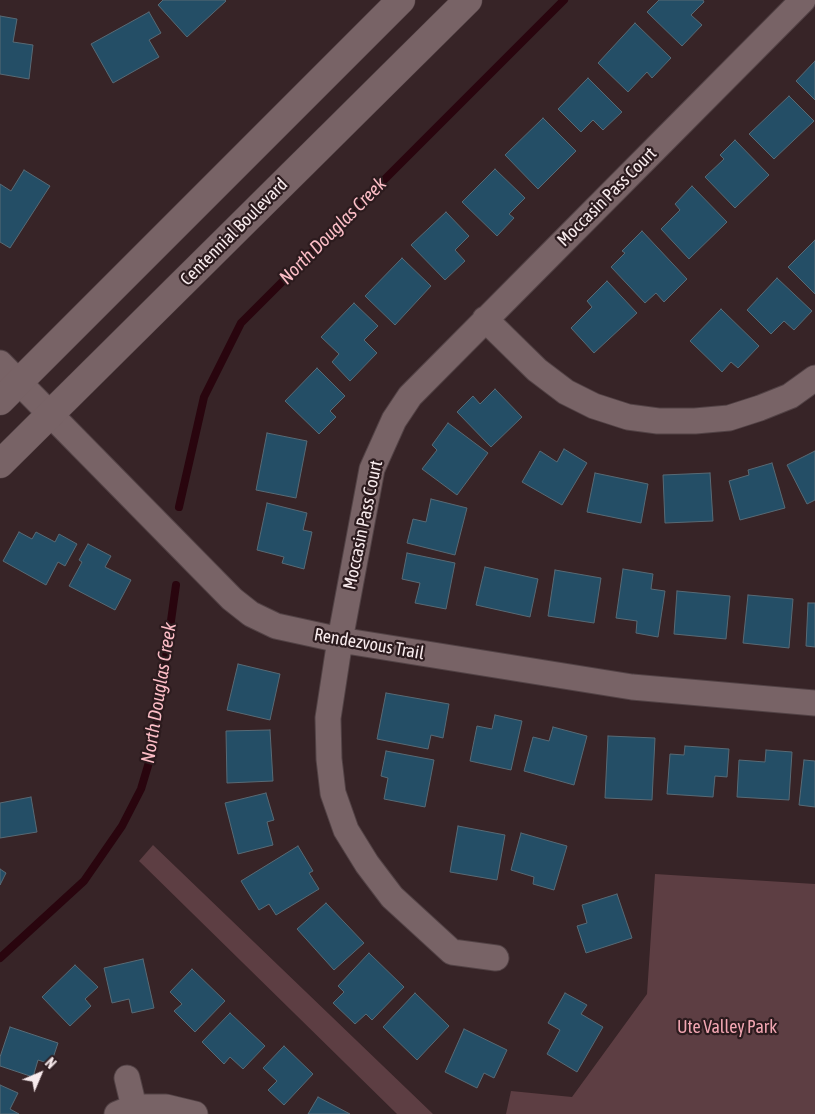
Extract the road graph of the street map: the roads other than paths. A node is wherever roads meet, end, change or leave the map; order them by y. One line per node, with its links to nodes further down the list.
1 (400, 0): 7 (main road)
2 (468, 0): 9 (main road, Centennial Boulevard)
3 (803, 0): 4 (street, Moccasin Pass Court)
4 (485, 320): 6 (street); 11 (street, Moccasin Pass Court)
5 (0, 363): 7 (street, Rendezvous Trail)
6 (815, 378)
7 (19, 382): 8 (main road); 9 (street, Rendezvous Trail)
8 (0, 401)
9 (50, 414): 10 (main road, Centennial Boulevard); 11 (street, Rendezvous Trail)
10 (0, 464)
11 (340, 640): 12 (street, Rendezvous Trail); 13 (street, Moccasin Pass Court)
12 (815, 703)
13 (496, 958)
14 (127, 1078): 15 (street)
15 (126, 1110): 16 (street)
16 (195, 1114)

